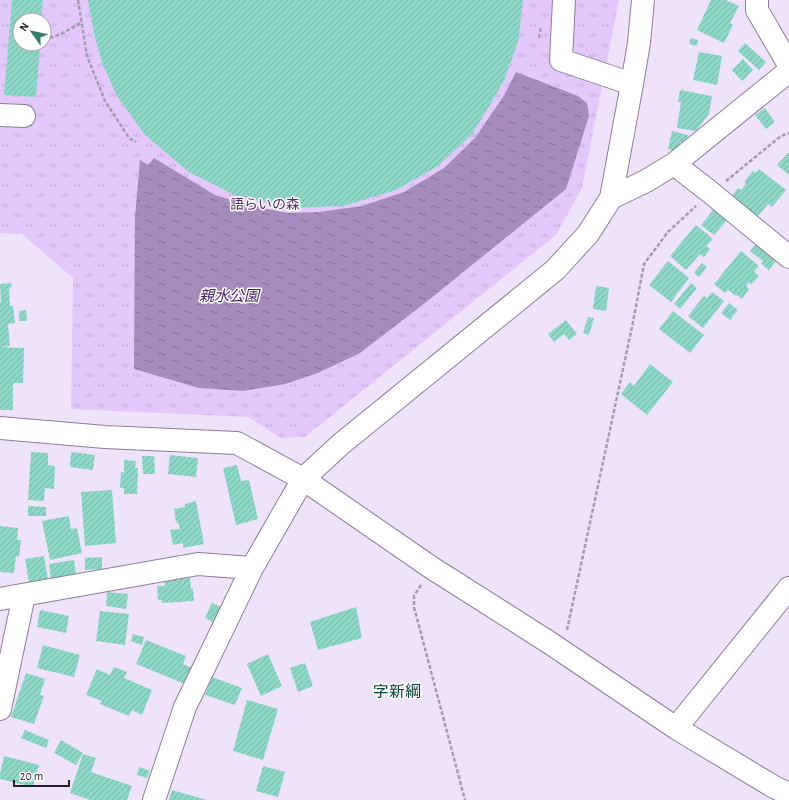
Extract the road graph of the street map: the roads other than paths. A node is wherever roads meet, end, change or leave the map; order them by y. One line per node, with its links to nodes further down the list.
1 (564, 0): 6 (street)
2 (643, 0): 6 (street)
3 (757, 0): 4 (street)
4 (789, 65)
5 (789, 71): 9 (street)
6 (632, 84): 10 (street)
7 (0, 114): 8 (street)
8 (24, 116)
9 (674, 164): 10 (street); 11 (street)
10 (611, 198): 13 (street)
11 (789, 257)
12 (0, 428): 13 (street)
13 (303, 479): 14 (street); 19 (street)
14 (252, 568): 16 (street); 21 (street)
15 (789, 588): 19 (street)
16 (24, 595): 17 (street); 18 (street)
17 (0, 599)
18 (0, 709)
19 (676, 728): 20 (street)
20 (789, 794)
21 (154, 800)

